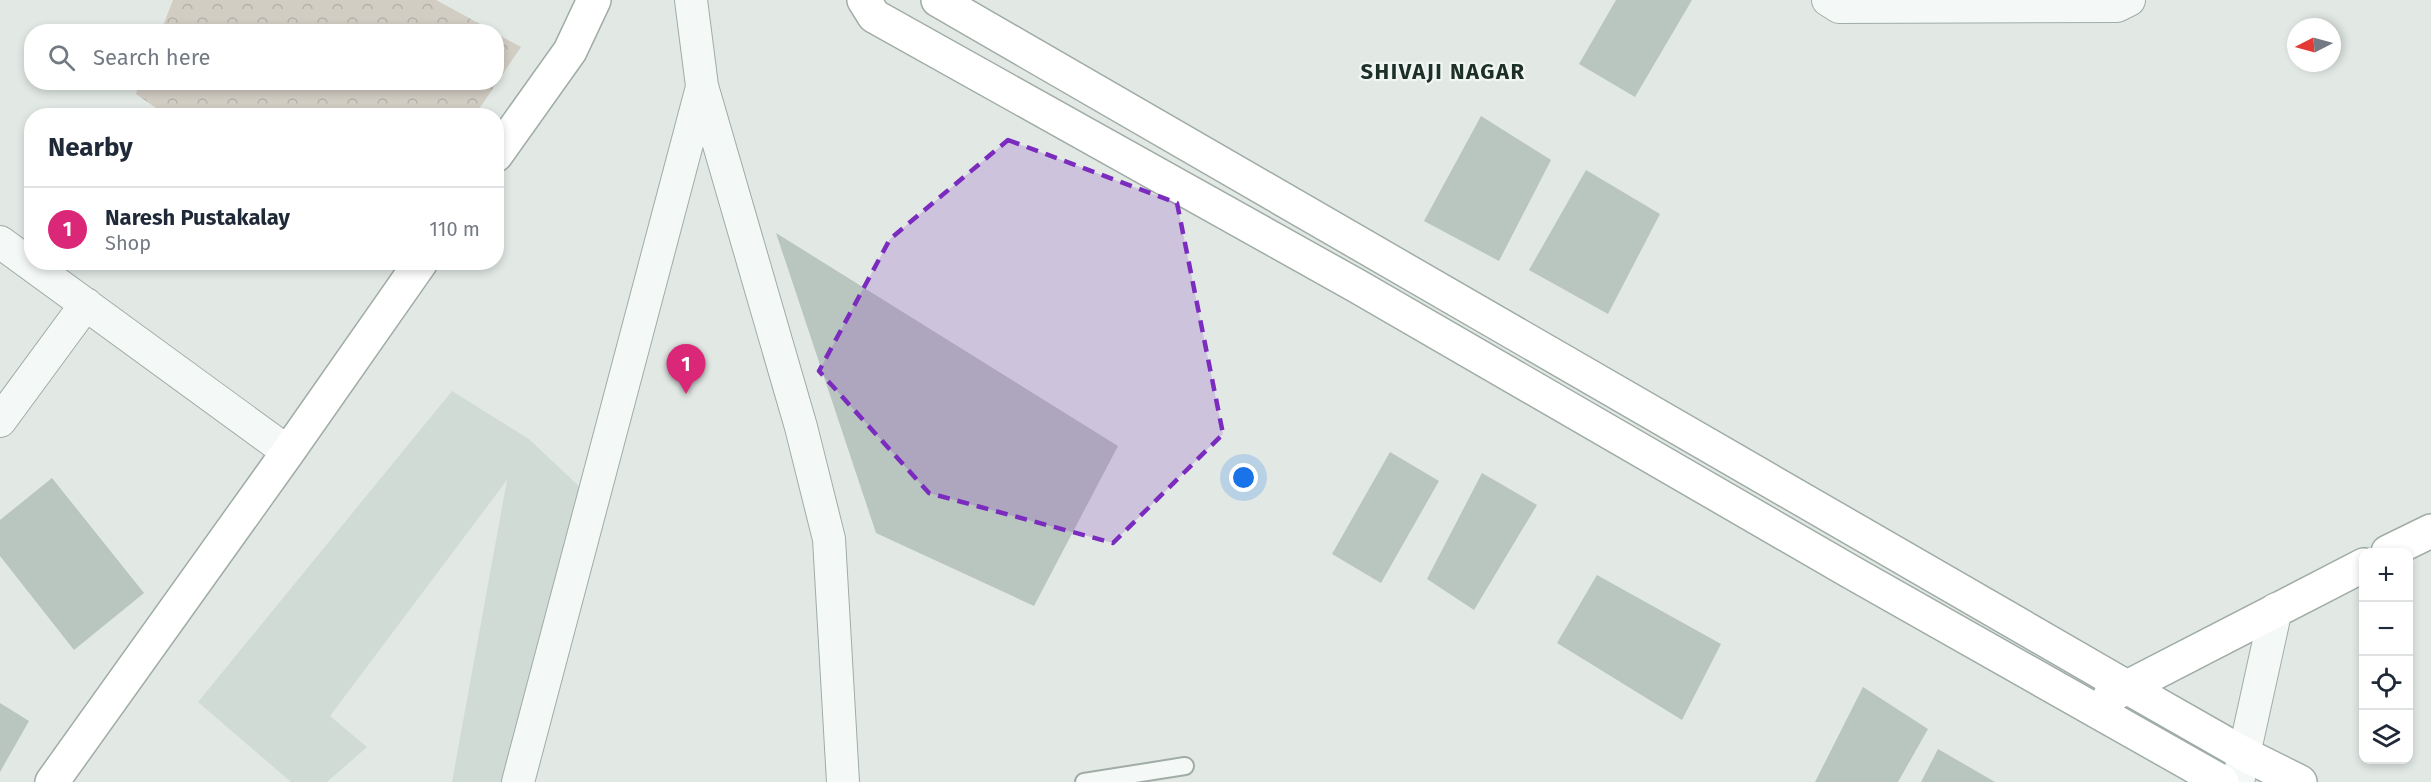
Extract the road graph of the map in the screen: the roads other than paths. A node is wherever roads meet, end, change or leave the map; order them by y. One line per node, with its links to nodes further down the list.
1 (594, 0): 8 (street)
2 (691, 0): 7 (street)
3 (864, 0): 21 (street)
4 (938, 0): 20 (street)
5 (1828, 0): 6 (street)
6 (2129, 0)
7 (702, 86): 25 (street); 26 (street)
8 (504, 144)
9 (0, 242): 10 (street)
10 (24, 259)
11 (39, 270): 13 (street)
12 (415, 270): 15 (street)
13 (86, 304): 14 (street); 15 (street)
14 (0, 421)
15 (288, 452): 24 (street)
16 (2431, 531): 17 (street)
17 (2396, 548)
18 (2359, 568): 19 (street)
19 (2276, 609): 20 (street); 23 (street)
20 (2125, 686): 21 (street); 23 (street)
21 (2091, 708): 28 (street)
22 (1185, 766): 27 (lane)
23 (2242, 768): 29 (street)
24 (52, 782)
25 (518, 782)
26 (843, 782)
27 (1084, 782)
28 (2222, 782)
29 (2300, 782)

